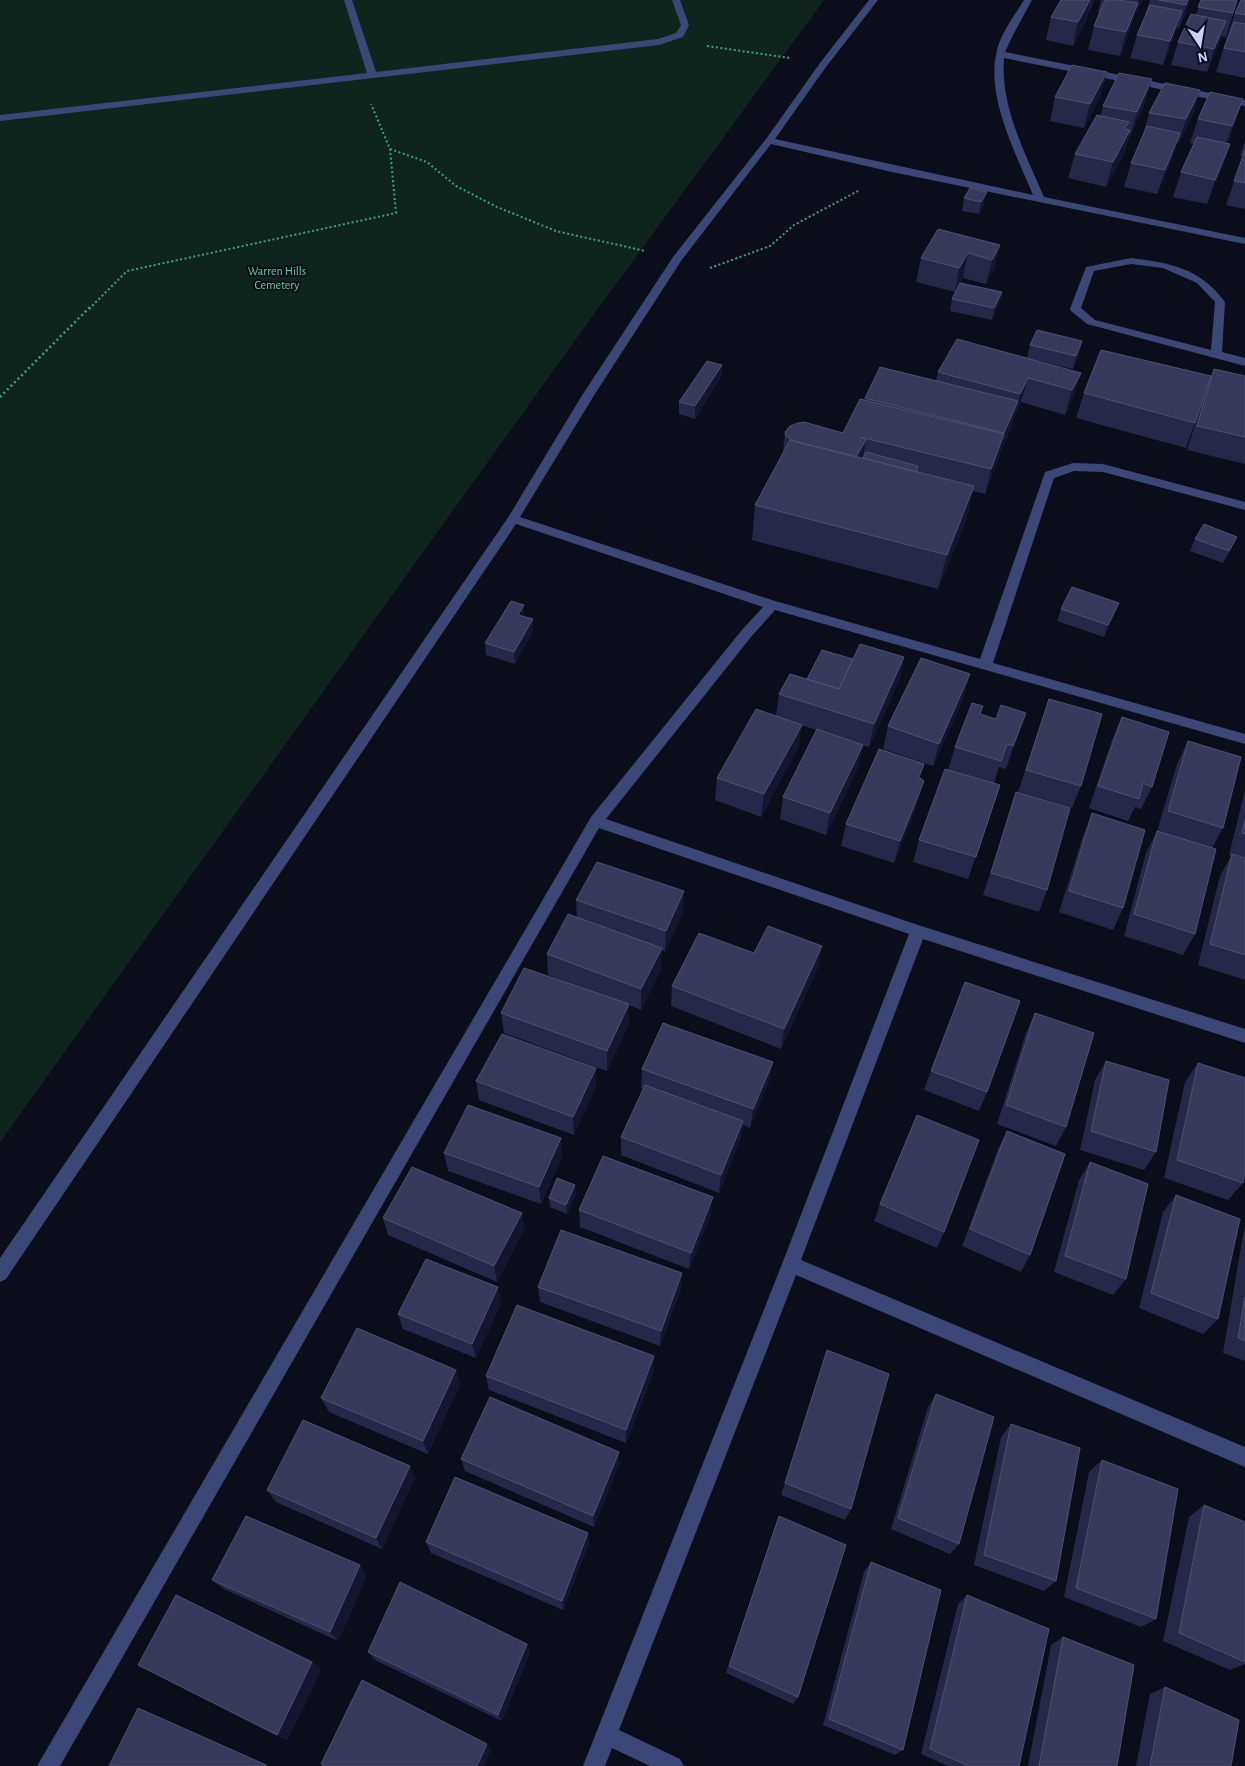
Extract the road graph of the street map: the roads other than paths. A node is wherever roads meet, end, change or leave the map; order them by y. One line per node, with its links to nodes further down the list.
1 (348, 0): 6 (street)
2 (676, 0): 6 (street)
3 (874, 0): 9 (street)
4 (1028, 0): 5 (street)
5 (1000, 54): 7 (street); 10 (street)
6 (372, 76): 8 (street)
7 (1245, 103)
8 (0, 118)
9 (769, 142): 10 (street); 15 (street)
10 (1039, 198): 11 (street)
11 (1245, 241)
12 (1216, 354): 12 (street); 13 (street)
13 (1245, 362)
14 (1245, 506): 17 (street)
15 (513, 519): 16 (street); 23 (street)
16 (772, 605): 17 (street); 19 (street)
17 (985, 665): 18 (street)
18 (1245, 739)
19 (596, 821): 20 (street); 26 (street)
20 (918, 931): 21 (street); 22 (street)
21 (1245, 1036)
22 (791, 1264): 24 (street); 25 (street)
23 (0, 1273)
24 (1245, 1457)
25 (607, 1735): 27 (street); 28 (street)
26 (48, 1766)
27 (594, 1766)
28 (673, 1766)

